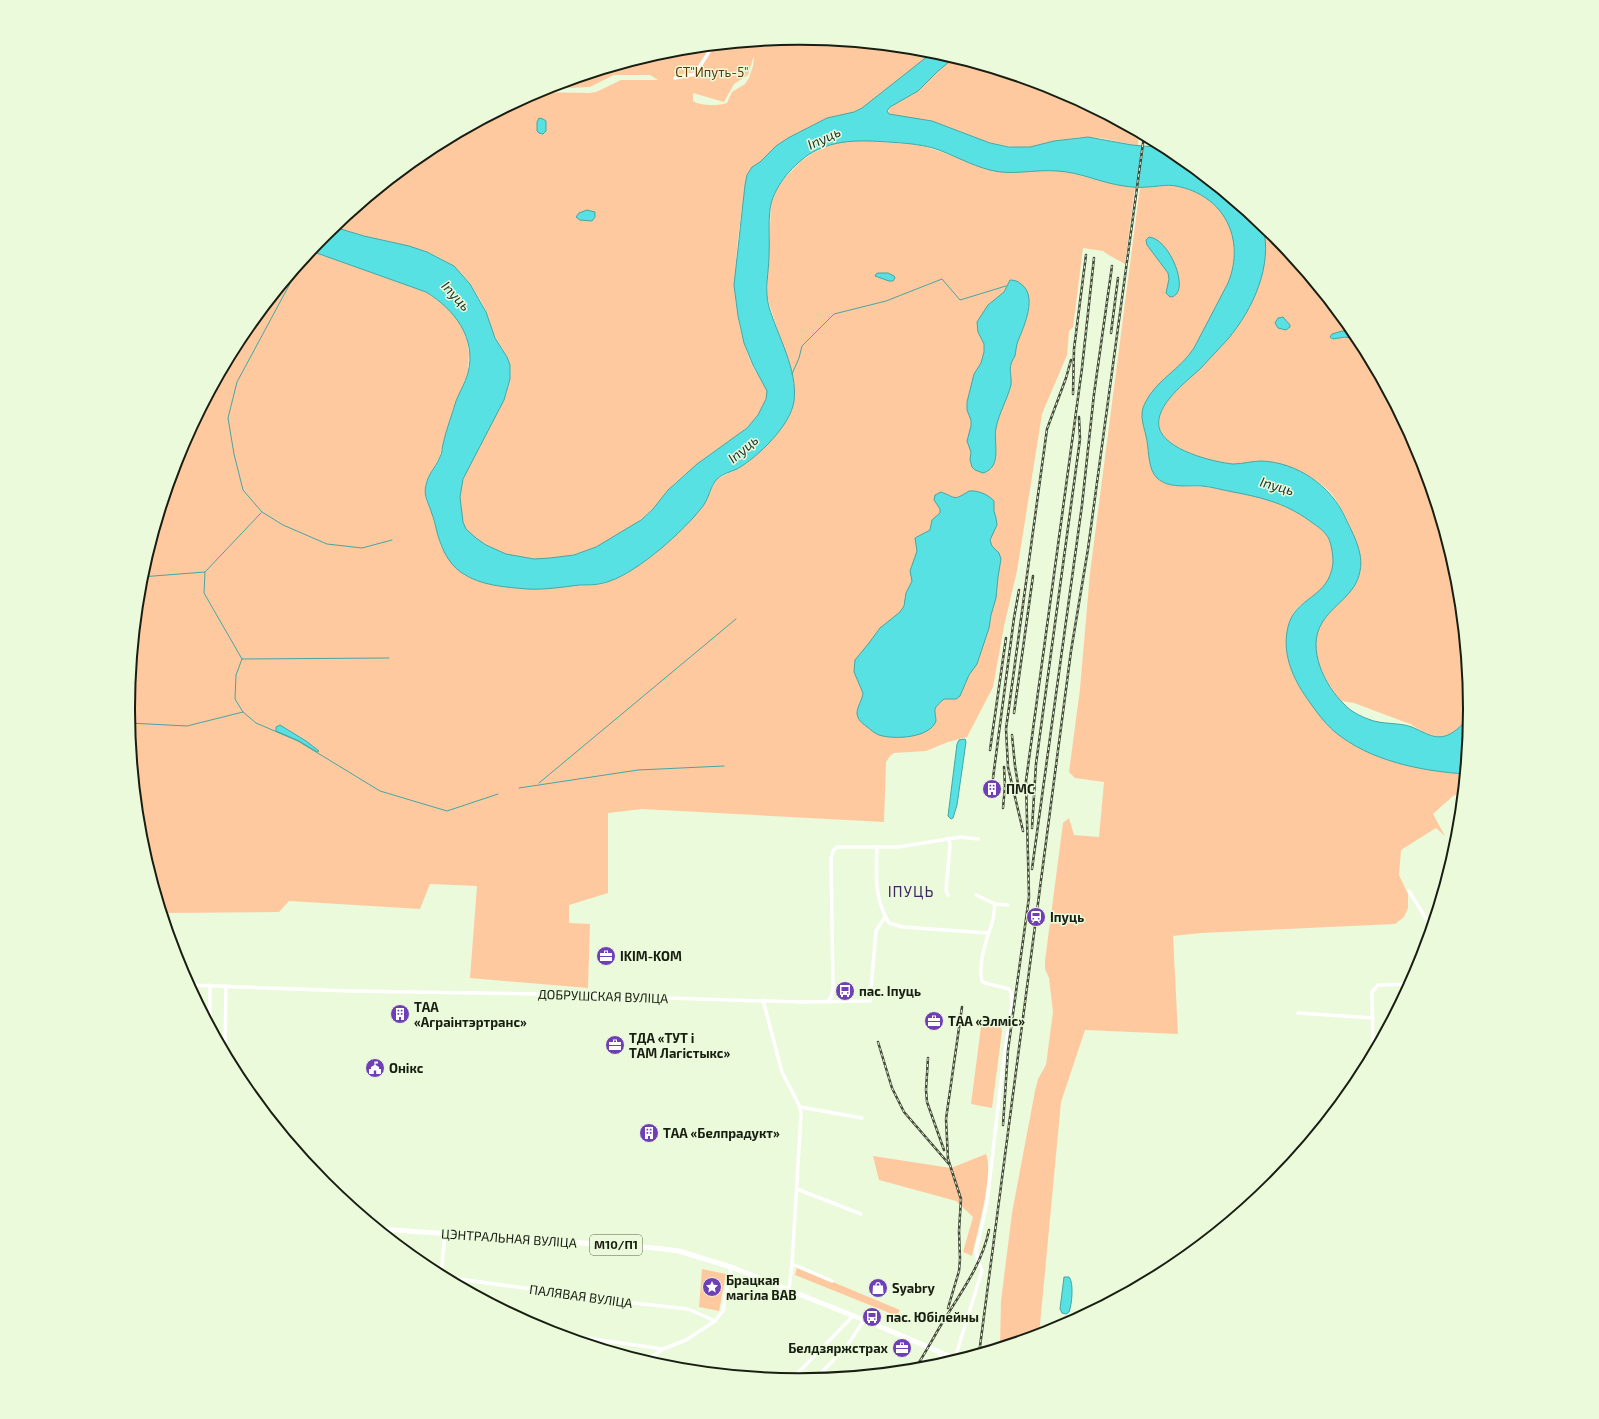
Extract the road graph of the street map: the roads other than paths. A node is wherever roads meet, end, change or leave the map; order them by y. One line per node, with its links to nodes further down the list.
1 (709, 52): 2 (street)
2 (675, 78)
3 (949, 838): 4 (street); 5 (street); 7 (street)
4 (978, 839)
5 (877, 847): 11 (street); 19 (street)
6 (1408, 891): 12 (street)
7 (948, 895)
8 (976, 895): 9 (street)
9 (995, 904): 10 (street); 13 (street)
10 (1008, 905)
11 (885, 917): 13 (street); 19 (street, ДОБРУШСКАЯ ВУЛІЦА)
12 (1429, 923)
13 (988, 933): 43 (street)
14 (195, 984): 16 (street, ДОБРУШСКАЯ ВУЛІЦА)
15 (1404, 984): 22 (street)
16 (210, 985): 17 (street, ДОБРУШСКАЯ ВУЛІЦА); 21 (street)
17 (226, 986): 18 (street, ДОБРУШСКАЯ ВУЛІЦА); 23 (street)
18 (763, 1000): 19 (street, ДОБРУШСКАЯ ВУЛІЦА); 25 (street)
19 (828, 1002)
20 (1298, 1013): 22 (street)
21 (210, 1015)
22 (1373, 1018): 24 (street)
23 (225, 1044)
24 (1373, 1045)
25 (800, 1107): 26 (street); 27 (street)
26 (862, 1118)
27 (797, 1188): 28 (street); 31 (street)
28 (861, 1214)
29 (386, 1230): 30 (main road, ЦЭНТРАЛЬНАЯ ВУЛІЦА / М10/П1)
30 (445, 1234): 32 (main road, ЦЭНТРАЛЬНАЯ ВУЛІЦА / М10/П1); 33 (street)
31 (792, 1264): 35 (street); 36 (street)
32 (731, 1267): 36 (main road, М10/П1); 39 (street)
33 (442, 1270)
34 (456, 1278): 39 (street, ПАЛЯВАЯ ВУЛІЦА)
35 (832, 1281)
36 (789, 1290): 37 (main road, М10/П1)
37 (852, 1316): 38 (main road, М10/П1); 47 (street)
38 (864, 1320): 42 (main road, М10/П1); 48 (street)
39 (716, 1321): 41 (street)
40 (582, 1338): 41 (street)
41 (663, 1349): 45 (street)
42 (938, 1351): 44 (main road, М10/П1); 46 (street)
43 (957, 1354)
44 (950, 1356)
45 (652, 1357)
46 (941, 1358)
47 (797, 1374)
48 (821, 1374)

